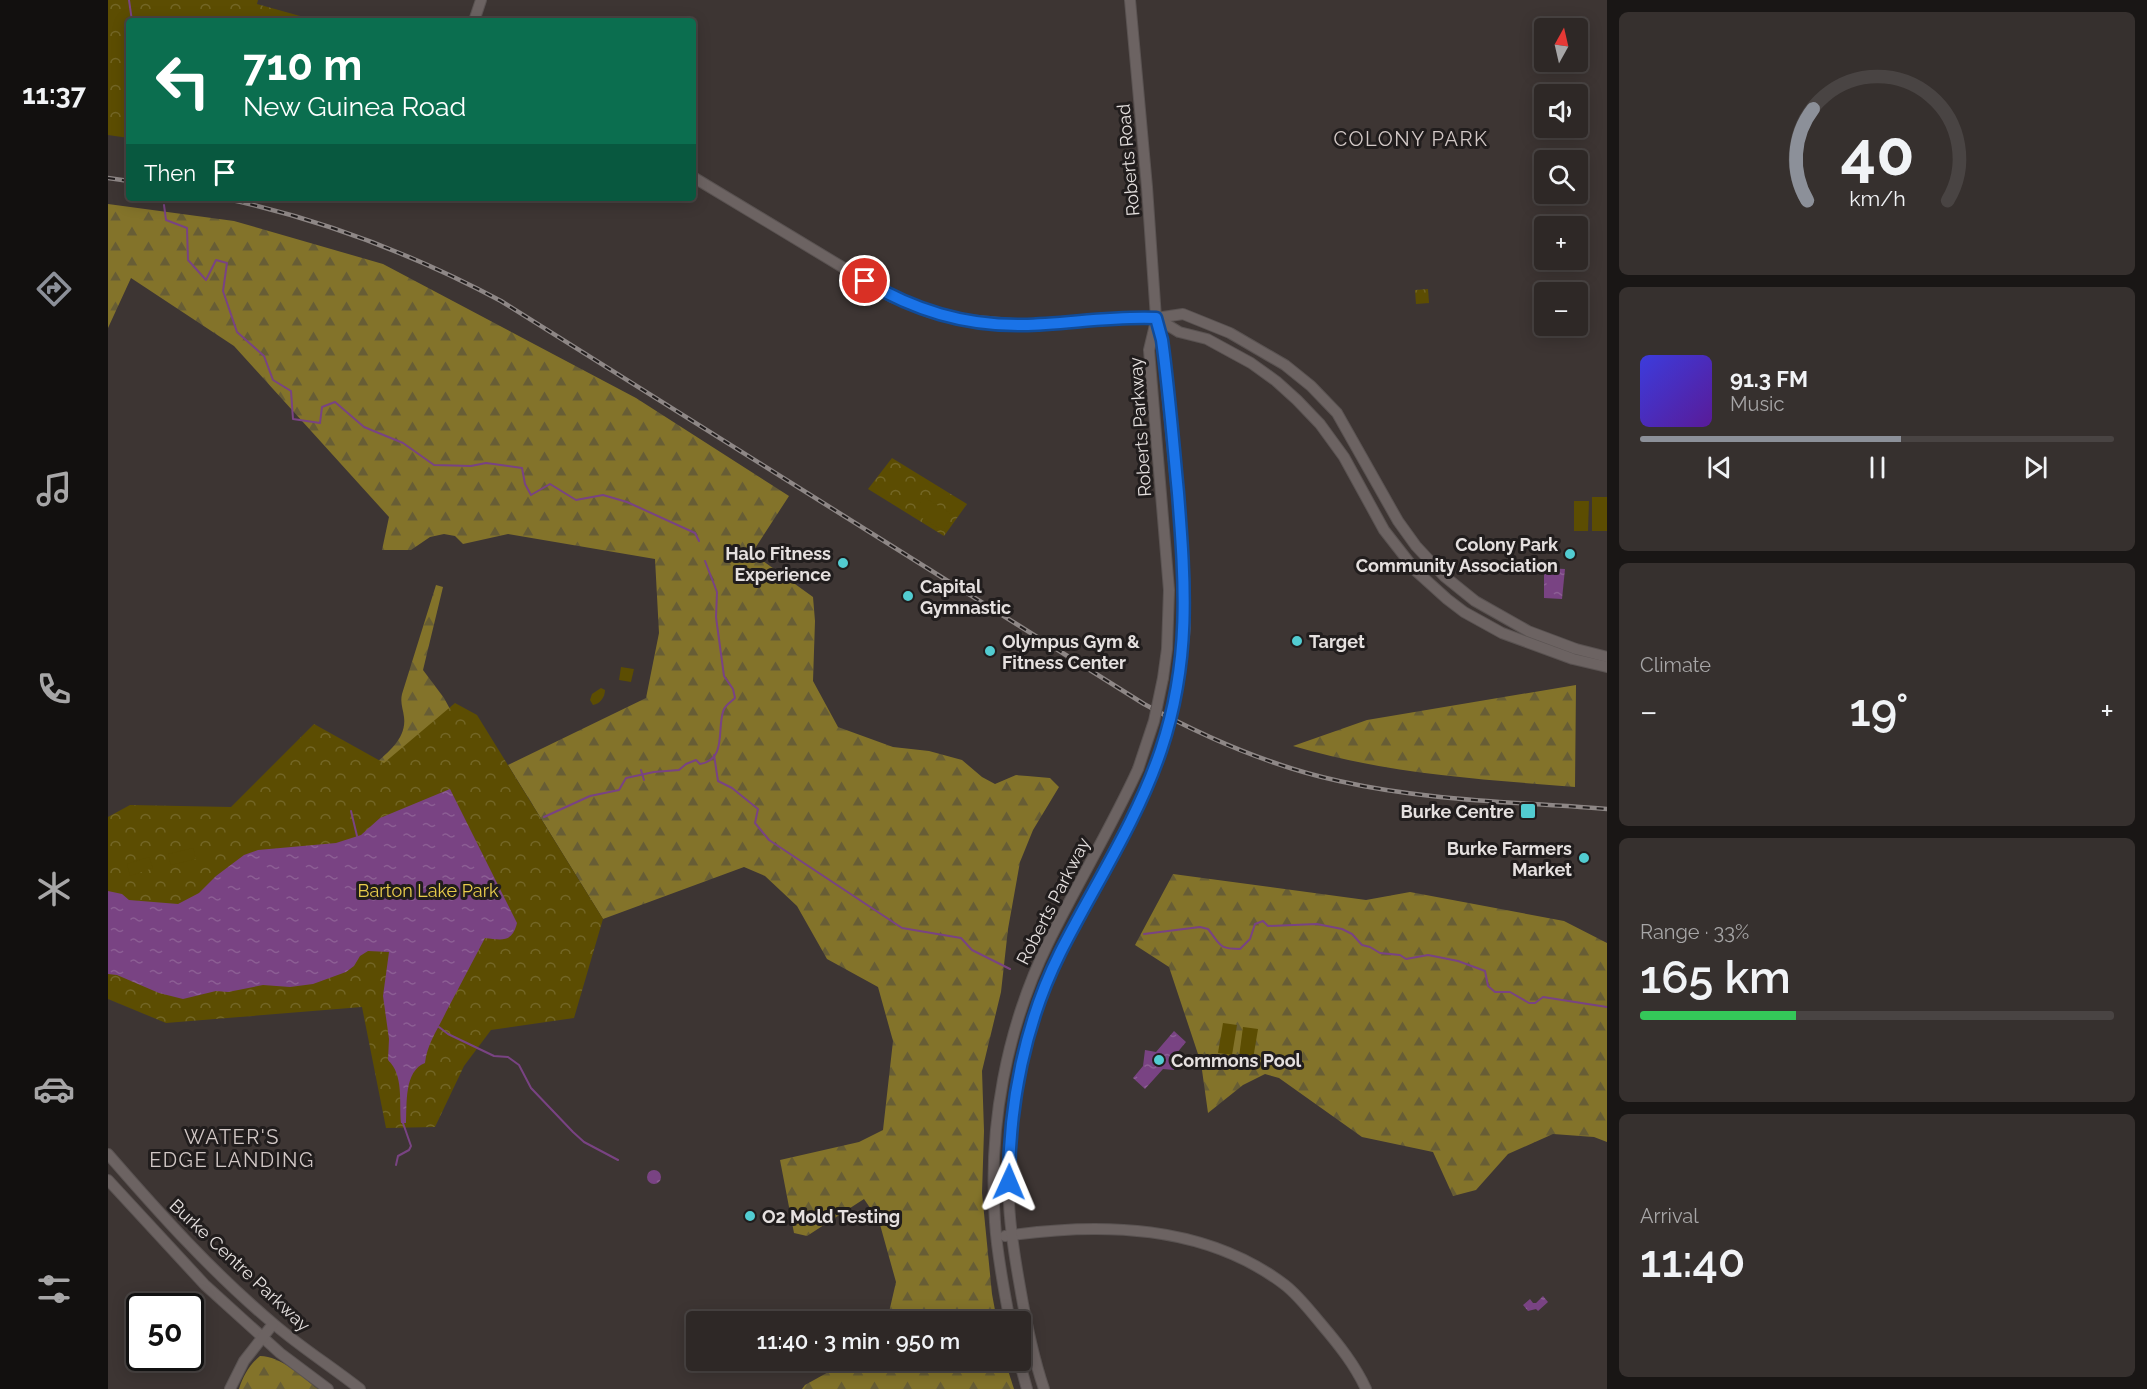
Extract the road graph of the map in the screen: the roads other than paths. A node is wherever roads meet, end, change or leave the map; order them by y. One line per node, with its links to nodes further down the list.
1 (481, 0): 3 (main road)
2 (1130, 0): 5 (main road, Roberts Road)
3 (475, 18)
4 (698, 180): 5 (main road)
5 (1156, 318): 6 (main road); 7 (main road); 10 (main road, Roberts Parkway, bridge); 11 (main road, Roberts Parkway, bridge)
6 (1607, 657)
7 (1607, 667)
8 (108, 1154): 13 (main road, Burke Centre Parkway)
9 (108, 1180): 14 (main road, Burke Centre Parkway)
10 (1012, 1235): 11 (main road); 20 (main road, Roberts Parkway); 21 (main road)
11 (996, 1237): 12 (main road, Roberts Parkway)
12 (1008, 1311)
13 (273, 1324): 14 (main road); 18 (main road, Burke Centre Parkway)
14 (262, 1336): 16 (main road); 17 (main road, Burke Centre Parkway)
15 (1022, 1371): 19 (main road)
16 (230, 1389)
17 (328, 1389)
18 (360, 1389)
19 (1027, 1389)
20 (1044, 1389)
21 (1366, 1389)

